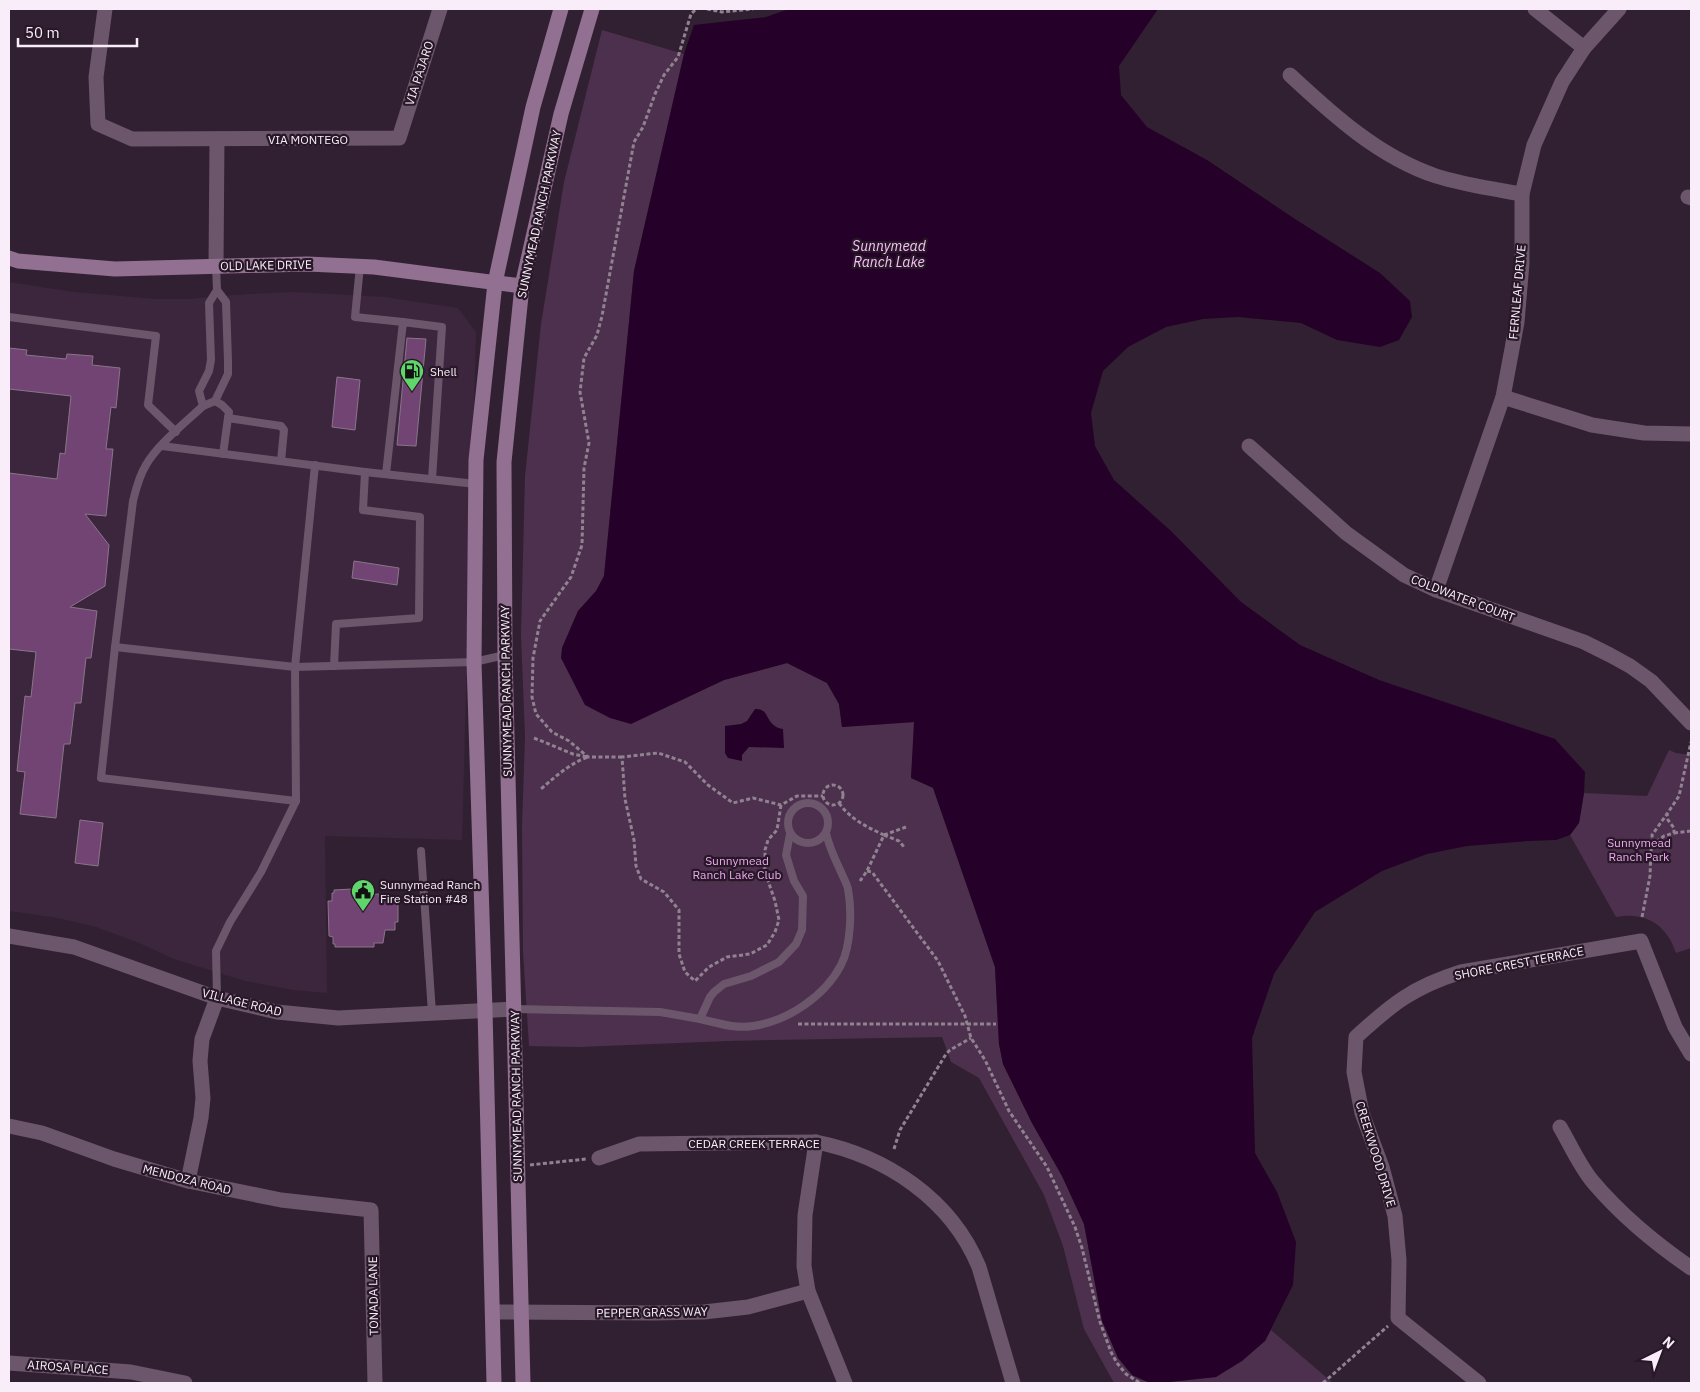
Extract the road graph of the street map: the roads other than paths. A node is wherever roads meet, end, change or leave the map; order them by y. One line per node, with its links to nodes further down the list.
1 (105, 9): 10 (street, VIA MONTEGO)
2 (440, 9): 9 (street, VIA PAJARO)
3 (561, 9): 15 (main road)
4 (592, 9): 16 (main road, SUNNYMEAD RANCH PARKWAY)
5 (1535, 9): 7 (street)
6 (1619, 9): 7 (street, FERNLEAF DRIVE)
7 (1584, 48): 11 (street, FERNLEAF DRIVE)
8 (1290, 75): 11 (street)
9 (399, 138): 10 (street, VIA MONTEGO)
10 (216, 139): 13 (street)
11 (1522, 194): 20 (street, FERNLEAF DRIVE)
12 (9, 258): 13 (main road, OLD LAKE DRIVE)
13 (216, 266): 14 (main road, OLD LAKE DRIVE); 17 (lane)
14 (360, 266): 15 (main road, OLD LAKE DRIVE); 19 (lane)
15 (495, 283): 16 (main road, OLD LAKE DRIVE); 34 (main road)
16 (522, 286): 37 (main road, SUNNYMEAD RANCH PARKWAY)
17 (217, 290): 21 (lane); 22 (lane)
18 (9, 317): 24 (lane)
19 (403, 322): 32 (lane); 33 (lane)
20 (1503, 397): 25 (street); 35 (street, FERNLEAF DRIVE)
21 (215, 402): 22 (lane); 23 (lane)
22 (203, 406): 24 (lane)
23 (228, 418): 28 (lane); 29 (lane)
24 (176, 432): 26 (lane)
25 (1691, 434)
26 (162, 446): 28 (lane); 36 (lane)
27 (1249, 446): 35 (street, COLDWATER COURT)
28 (223, 454): 29 (lane)
29 (281, 461): 30 (lane)
30 (315, 465): 31 (lane); 40 (lane)
31 (366, 472): 32 (lane); 39 (lane)
32 (386, 474): 33 (lane)
33 (432, 479): 34 (lane)
34 (476, 484): 38 (main road)
35 (1436, 590): 41 (street, COLDWATER COURT)
36 (115, 647): 40 (lane); 42 (lane)
37 (505, 655): 38 (lane); 48 (main road, SUNNYMEAD RANCH PARKWAY)
38 (474, 662): 39 (lane); 49 (main road)
39 (334, 666): 40 (lane)
40 (295, 667): 42 (lane)
41 (1691, 723)
42 (296, 801): 47 (lane)
43 (826, 833): 44 (lane); 44 (lane); 51 (lane)
44 (790, 834): 51 (lane)
45 (421, 851): 50 (lane)
46 (9, 936): 47 (street, VILLAGE ROAD)
47 (217, 998): 50 (street, VILLAGE ROAD); 58 (street)
48 (514, 1009): 49 (street, VILLAGE ROAD); 51 (lane); 63 (main road, SUNNYMEAD RANCH PARKWAY)
49 (485, 1010): 50 (street, VILLAGE ROAD); 62 (main road)
50 (432, 1012)
51 (700, 1019)
52 (1356, 1037): 53 (street, SHORE CREST TERRACE); 71 (street, CREEKWOOD DRIVE)
53 (1691, 1054)
54 (9, 1126): 58 (street, MENDOZA ROAD)
55 (1560, 1127): 60 (street)
56 (816, 1142): 57 (street, CEDAR CREEK TERRACE); 61 (street); 70 (street, CEDAR CREEK TERRACE)
57 (599, 1158)
58 (188, 1181): 59 (street, MENDOZA ROAD)
59 (371, 1210): 66 (street, TONADA LANE)
60 (1691, 1268)
61 (808, 1291): 63 (street, PEPPER GRASS WAY); 69 (street)
62 (493, 1312): 63 (street, PEPPER GRASS WAY); 67 (main road)
63 (522, 1312): 68 (main road, SUNNYMEAD RANCH PARKWAY)
64 (9, 1363): 65 (street, AIROSA PLACE)
65 (185, 1383)
66 (375, 1383)
67 (494, 1383)
68 (523, 1383)
69 (845, 1383)
70 (1014, 1383)
71 (1479, 1383)

